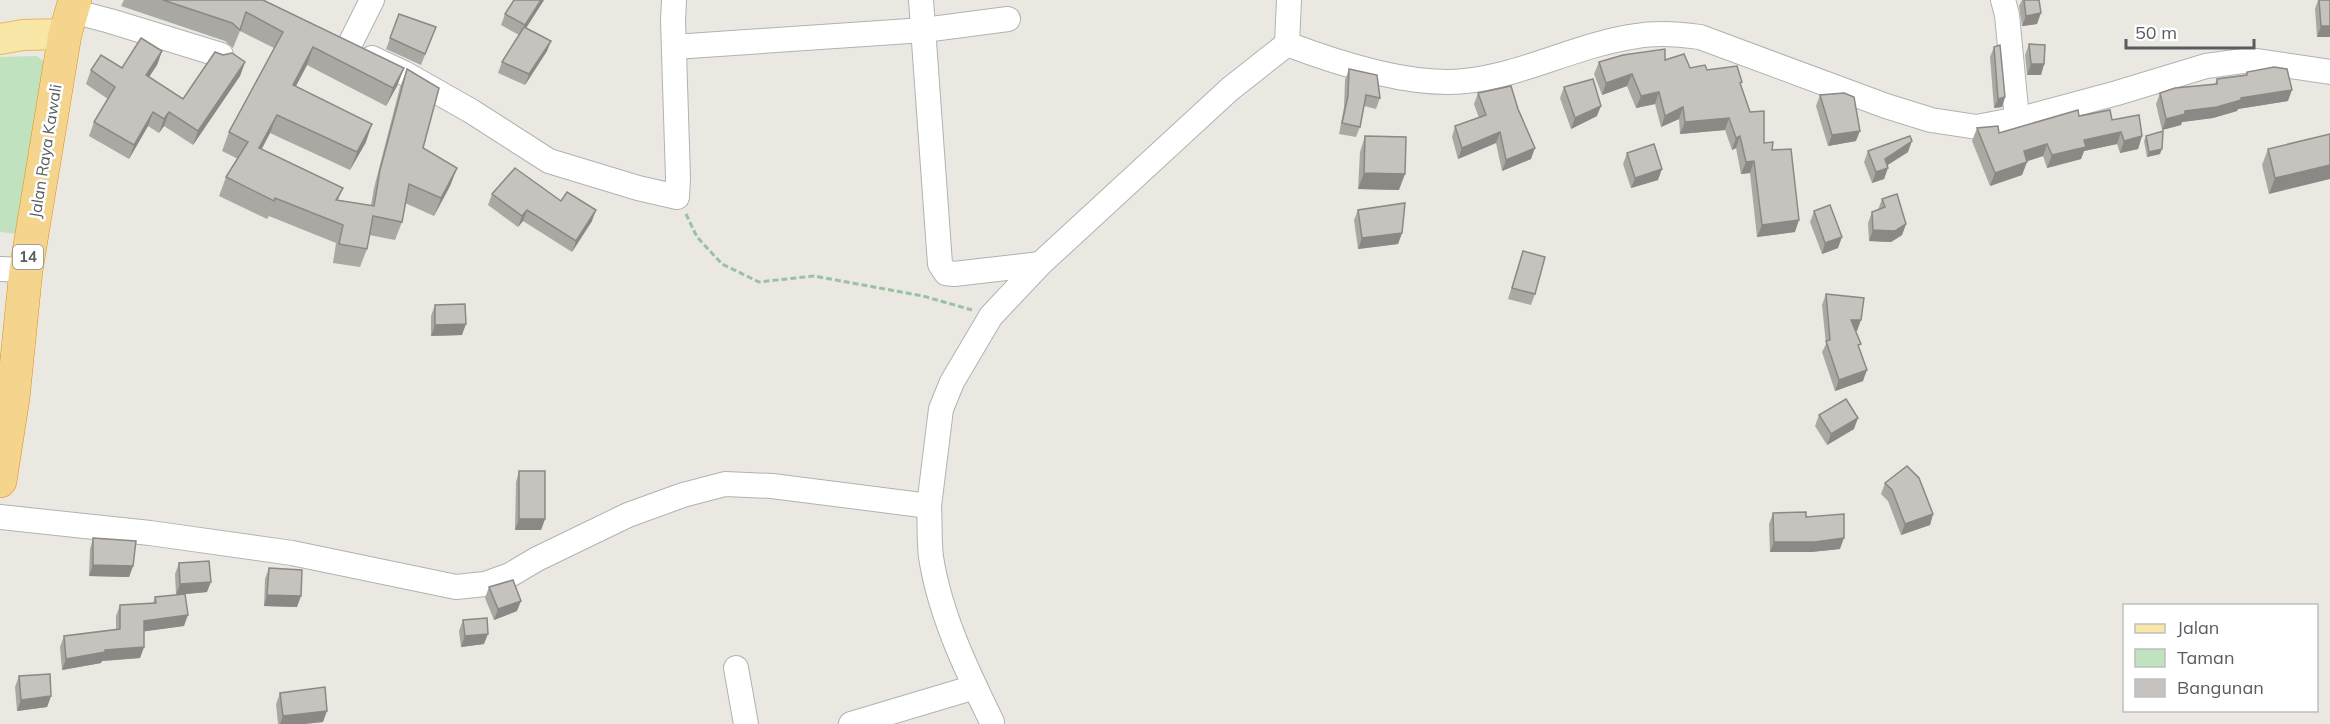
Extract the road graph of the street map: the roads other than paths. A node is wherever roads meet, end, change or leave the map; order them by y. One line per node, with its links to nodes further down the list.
1 (372, 0): 11 (street)
2 (674, 0): 11 (street)
3 (921, 0): 8 (street)
4 (1289, 0): 10 (street)
5 (2003, 0): 14 (street)
6 (71, 15): 9 (main road); 12 (street); 16 (highway, Jalan Raya Kawali / 14)
7 (1008, 19): 8 (street)
8 (924, 30): 11 (street); 15 (street)
9 (0, 39)
10 (1287, 44): 14 (street); 15 (street)
11 (674, 46)
12 (221, 55)
13 (2330, 72): 14 (street)
14 (2017, 119)
15 (1040, 264): 19 (street)
16 (13, 269): 17 (highway, Jalan Raya Kawali / 14)
17 (6, 397): 18 (highway, Jalan Raya Kawali / 14)
18 (0, 481)
19 (929, 506): 20 (street); 22 (street)
20 (0, 517)
21 (736, 668): 24 (street)
22 (975, 687): 23 (street); 25 (street)
23 (992, 723)
24 (746, 724)
25 (851, 724)

